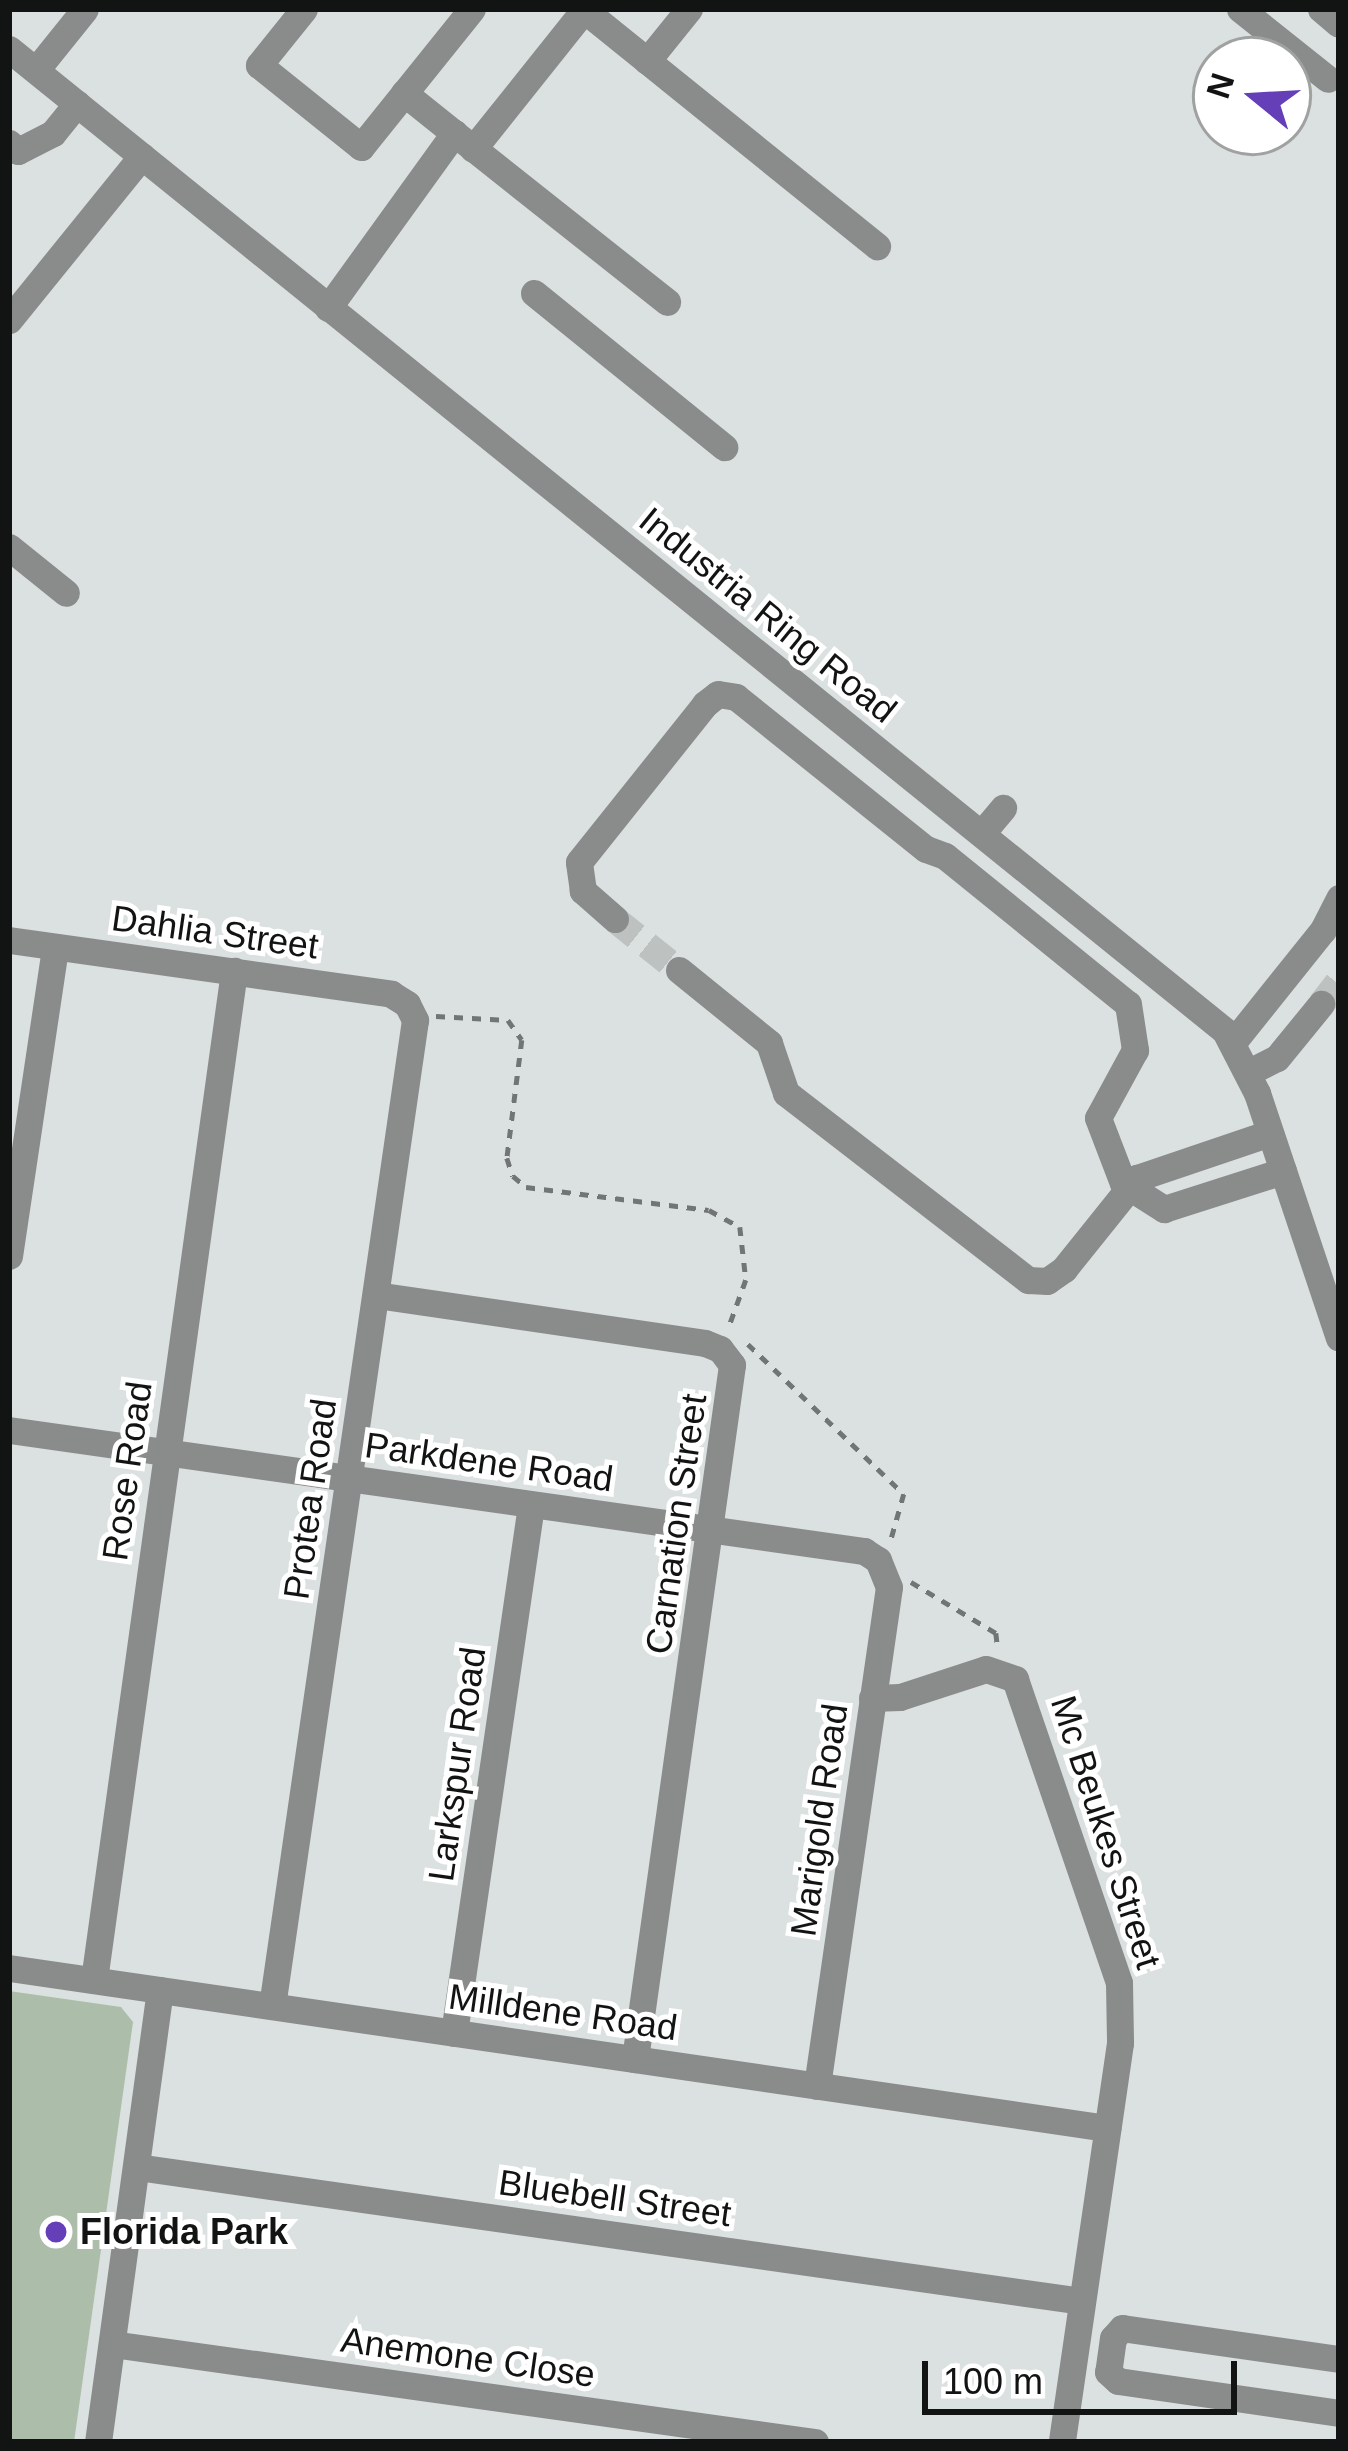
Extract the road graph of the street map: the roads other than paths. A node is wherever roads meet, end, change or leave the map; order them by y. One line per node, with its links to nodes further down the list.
1 (86, 9): 11 (street)
2 (304, 9): 13 (street)
3 (472, 9): 13 (street)
4 (688, 9): 10 (street)
5 (1240, 9): 12 (street)
6 (583, 10): 10 (street); 15 (street)
7 (1323, 10): 8 (street)
8 (1339, 24)
9 (9, 49): 11 (street, Industria Ring Road)
10 (647, 61): 18 (street)
11 (36, 70): 14 (street, Industria Ring Road)
12 (1328, 79)
13 (404, 93): 15 (street)
14 (77, 104): 16 (street); 17 (street, Industria Ring Road)
15 (464, 141): 20 (street); 21 (street)
16 (9, 143)
17 (142, 156): 21 (street, Industria Ring Road); 22 (street)
18 (877, 247)
19 (534, 293): 23 (street)
20 (667, 302)
21 (328, 308): 27 (street, Industria Ring Road)
22 (9, 320)
23 (724, 447)
24 (9, 547): 25 (street)
25 (67, 593)
26 (1003, 808): 27 (street)
27 (982, 833): 36 (street, Industria Ring Road)
28 (1339, 898): 36 (street)
29 (615, 919): 40 (street)
30 (9, 940): 31 (street, Dahlia Street)
31 (56, 946): 33 (street, Dahlia Street); 41 (street)
32 (679, 970): 40 (street)
33 (234, 971): 35 (street, Dahlia Street); 45 (street, Rose Road)
34 (1321, 1004): 37 (street)
35 (411, 1017): 42 (street, Protea Road)
36 (1234, 1041): 37 (street, Industria Ring Road)
37 (1249, 1072): 38 (street, Industria Ring Road)
38 (1270, 1133): 39 (street, Industria Ring Road); 40 (street)
39 (1283, 1171): 40 (street); 43 (street, Industria Ring Road)
40 (1129, 1187)
41 (9, 1256)
42 (376, 1295): 46 (street, Protea Road); 48 (street, Carnation Street)
43 (1339, 1338)
44 (9, 1430): 45 (street, Parkdene Road)
45 (165, 1453): 46 (street, Parkdene Road); 52 (street, Rose Road)
46 (350, 1479): 47 (street, Parkdene Road); 54 (street, Protea Road)
47 (530, 1505): 48 (street, Parkdene Road); 55 (street, Larkspur Road)
48 (712, 1530): 49 (street, Parkdene Road); 56 (street, Carnation Street)
49 (883, 1565): 50 (street, Marigold Road)
50 (872, 1698): 57 (street, Marigold Road); 58 (street, Mc Beukes Street)
51 (9, 1968): 52 (street, Milldene Road)
52 (94, 1981): 53 (street, Milldene Road)
53 (160, 1990): 54 (street, Milldene Road); 59 (street)
54 (272, 2006): 55 (street, Milldene Road)
55 (454, 2033): 56 (street, Milldene Road)
56 (635, 2059): 57 (street, Milldene Road)
57 (817, 2086): 58 (street, Milldene Road)
58 (1107, 2128): 60 (street, Mc Beukes Street)
59 (136, 2167): 60 (street, Bluebell Street); 61 (street)
60 (1082, 2302): 66 (street, Mc Beukes Street)
61 (112, 2344): 64 (street); 65 (street, Anemone Close)
62 (1339, 2359): 63 (street)
63 (1339, 2413)
64 (98, 2442)
65 (814, 2442)
66 (1062, 2442)

